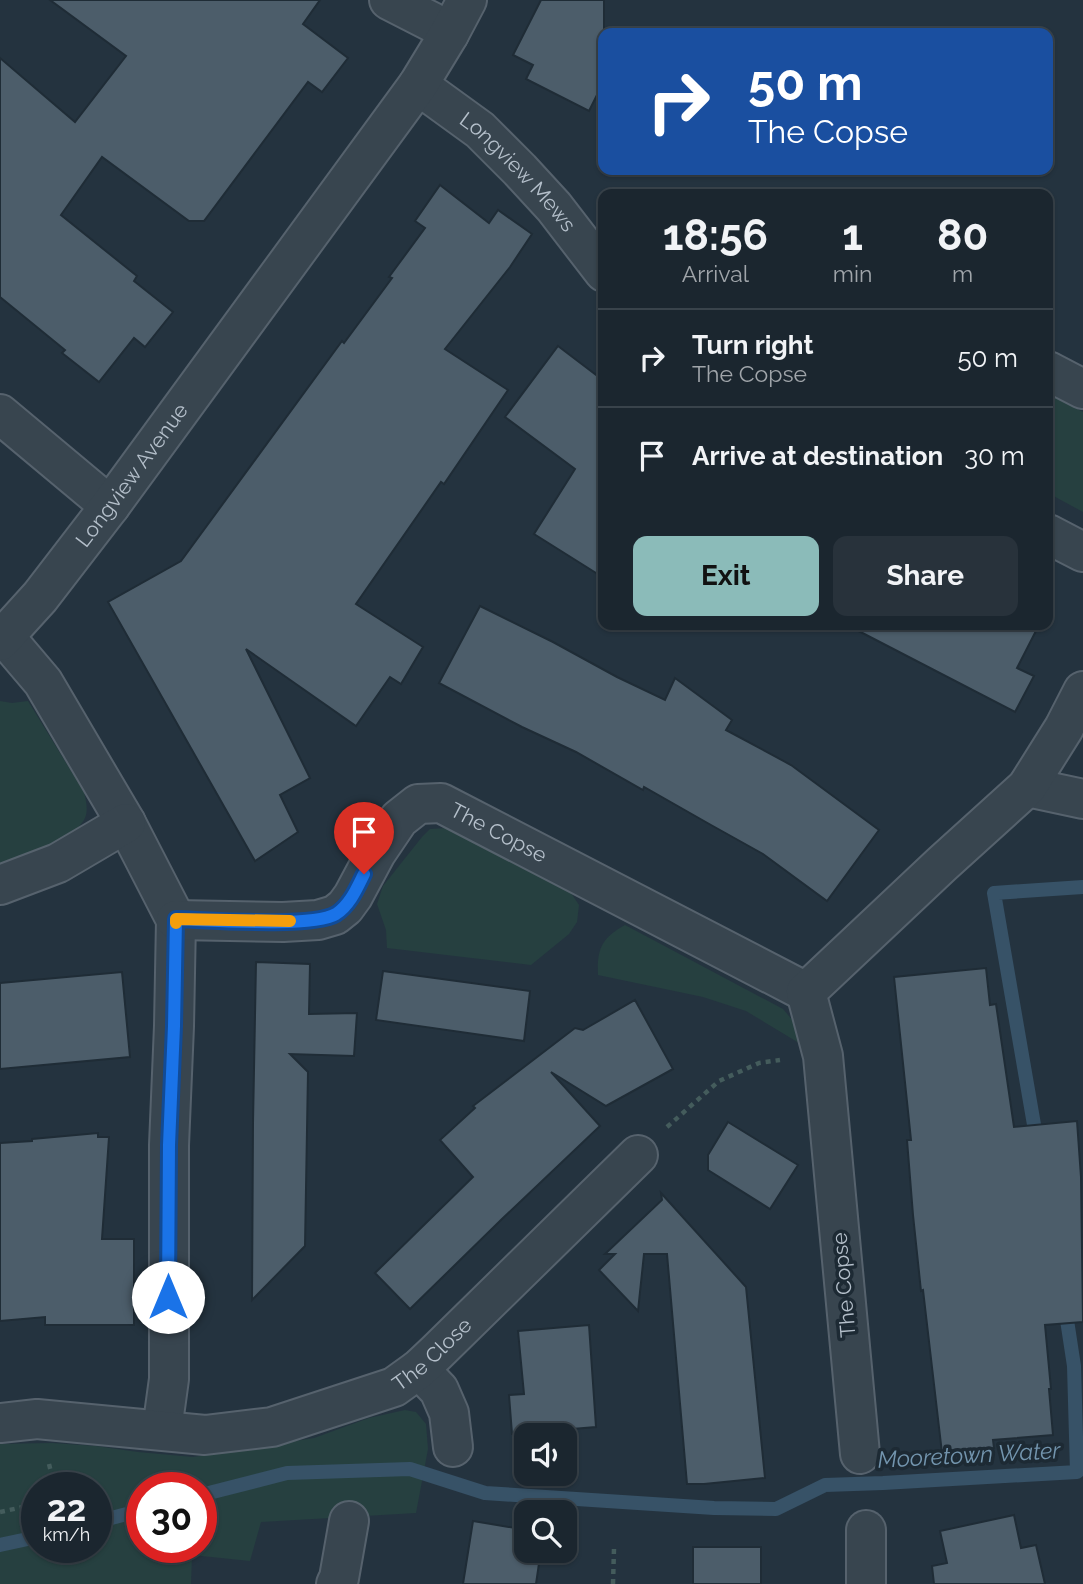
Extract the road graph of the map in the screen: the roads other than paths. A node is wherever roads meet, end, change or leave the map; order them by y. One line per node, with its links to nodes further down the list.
1 (388, 0): 3 (street)
2 (467, 0): 3 (street)
3 (449, 34): 4 (street)
4 (418, 85): 5 (street, Longview Mews); 9 (street, Longview Avenue)
5 (598, 264)
6 (1053, 374): 7 (street)
7 (1083, 389)
8 (0, 414): 9 (street)
9 (110, 506): 12 (street, Longview Avenue)
10 (1053, 537): 11 (street)
11 (1083, 552)
12 (2, 639): 16 (street, Longview Avenue)
13 (1083, 691): 14 (street)
14 (1027, 787): 15 (street); 19 (street)
15 (1083, 799)
16 (126, 823): 17 (street); 18 (street, Longview Avenue)
17 (0, 885)
18 (176, 919): 19 (street, The Copse); 23 (street)
19 (806, 992): 25 (street, The Copse)
20 (638, 1155): 21 (street, The Close)
21 (419, 1369): 23 (street, The Close); 24 (street)
22 (0, 1423): 23 (street, The Close)
23 (162, 1430)
24 (453, 1447)
25 (859, 1454)
26 (349, 1521): 28 (street)
27 (866, 1531): 29 (street)
28 (336, 1584)
29 (866, 1584)

